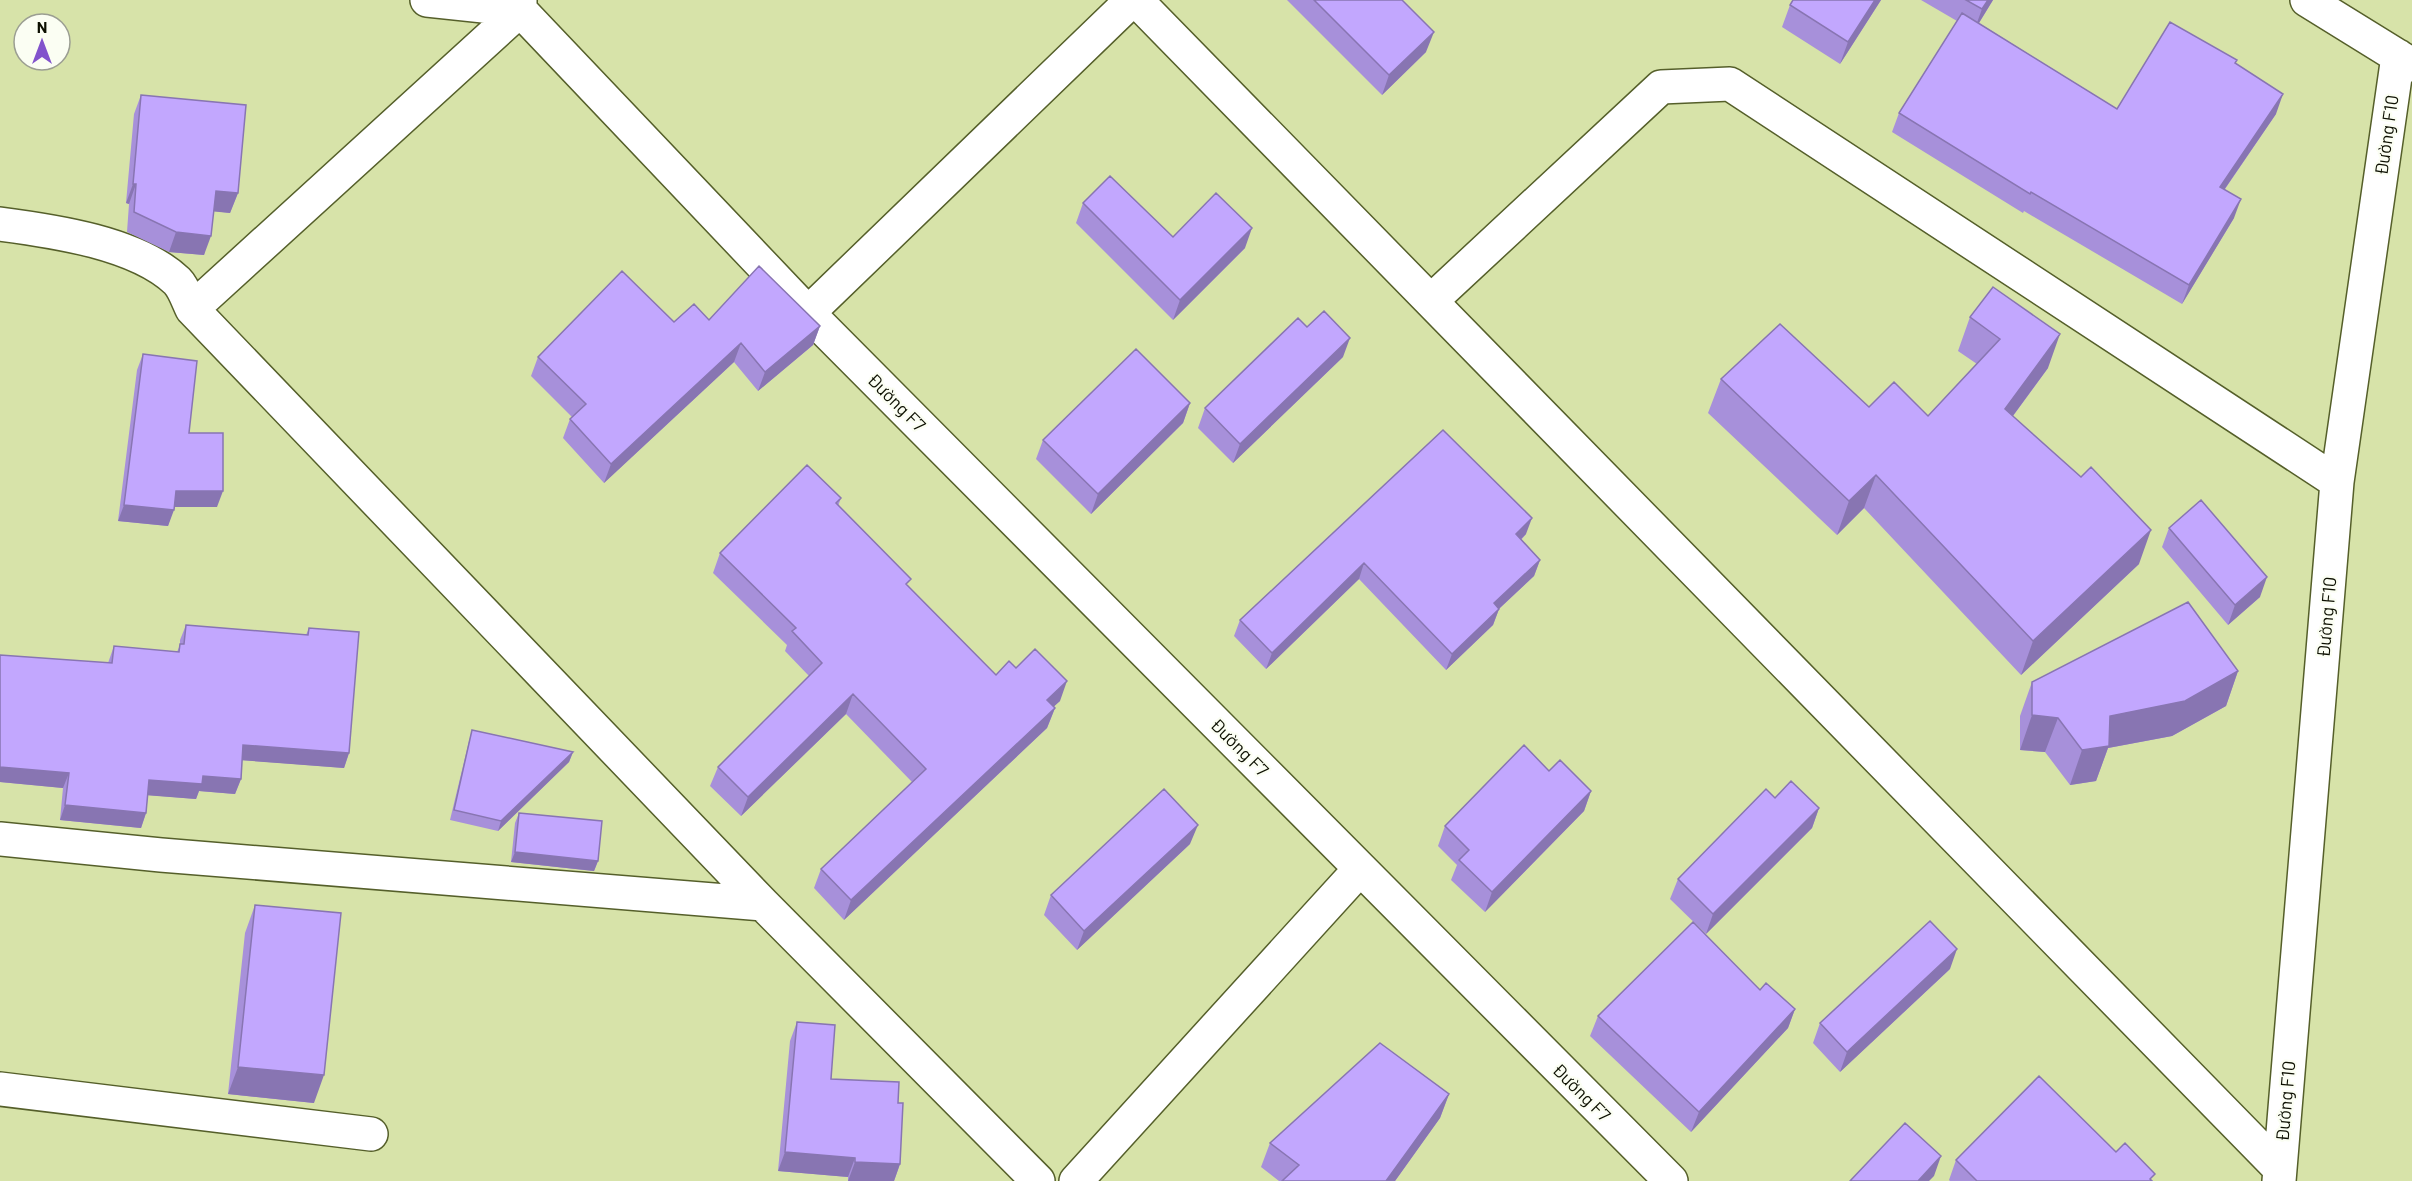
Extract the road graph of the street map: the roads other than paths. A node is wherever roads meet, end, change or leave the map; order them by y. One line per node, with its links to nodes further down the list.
1 (427, 0): 4 (street)
2 (1134, 0): 7 (street); 9 (street)
3 (2307, 0): 5 (street)
4 (520, 5): 8 (street); 9 (street, Đường F7)
5 (2405, 60): 10 (street, Đường F10)
6 (0, 224): 8 (street)
7 (1431, 301): 10 (street); 16 (street)
8 (192, 309): 13 (street)
9 (808, 313): 12 (street, Đường F7)
10 (2337, 482): 16 (street, Đường F10)
11 (0, 839): 13 (street)
12 (1360, 869): 18 (street); 19 (street, Đường F7)
13 (763, 904): 17 (street)
14 (0, 1089): 15 (street)
15 (371, 1134)
16 (2279, 1175)
17 (1038, 1181)
18 (1076, 1181)
19 (1671, 1181)

